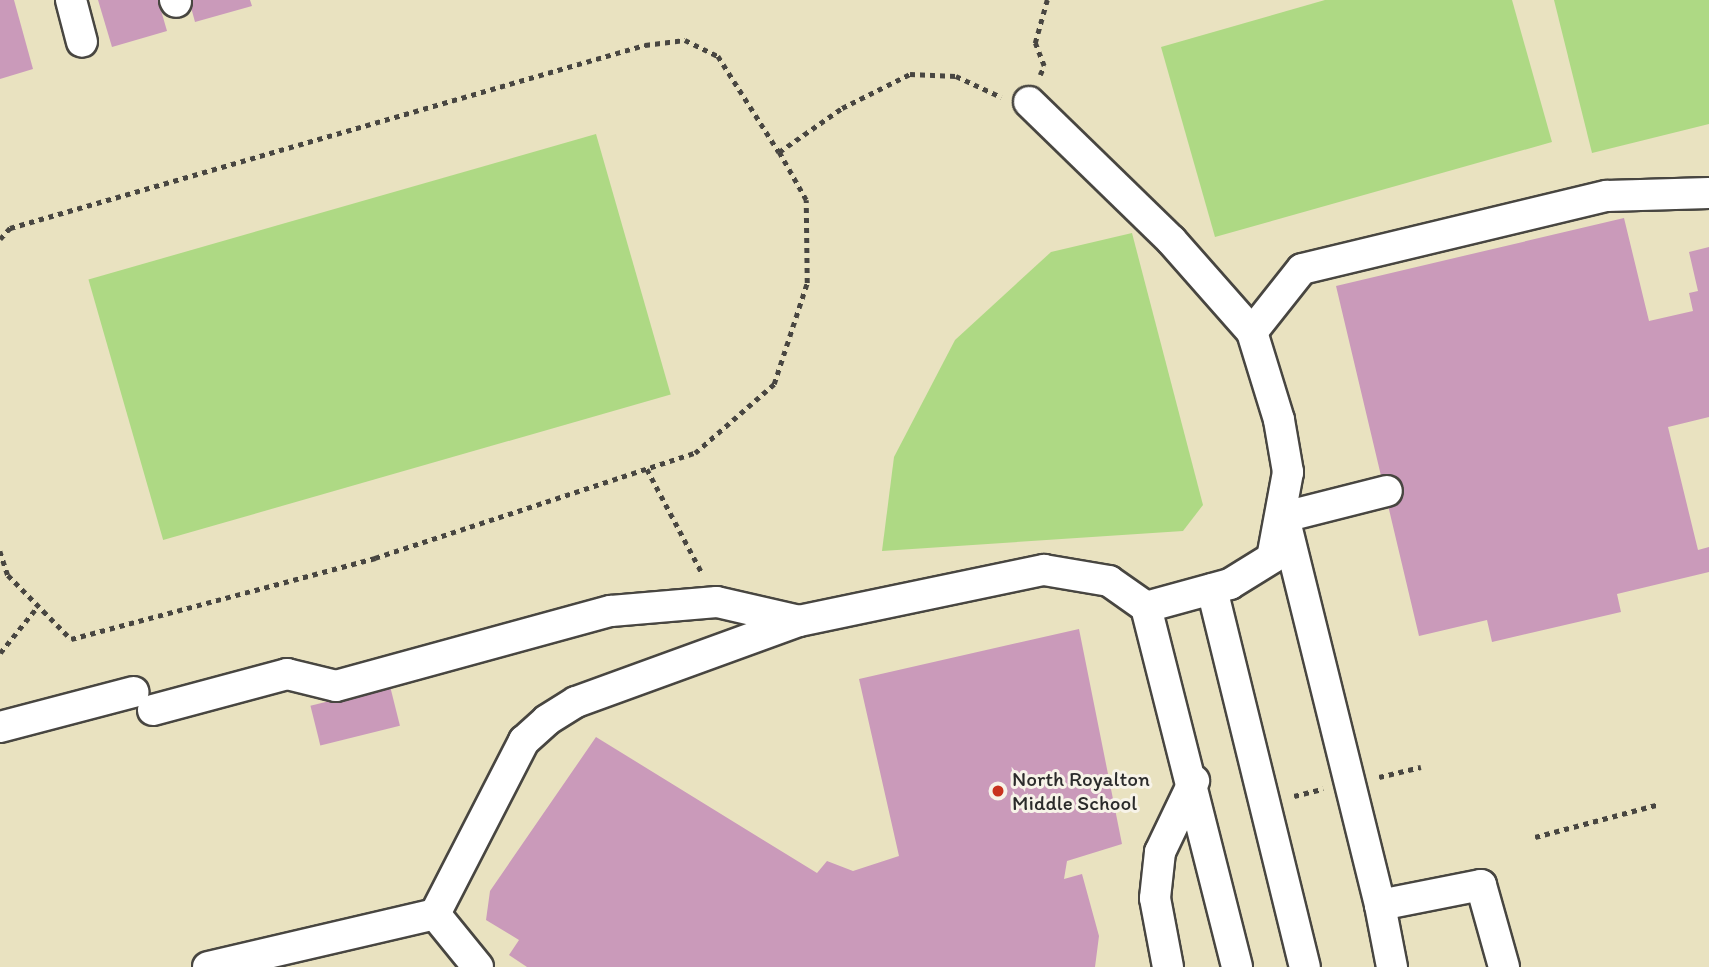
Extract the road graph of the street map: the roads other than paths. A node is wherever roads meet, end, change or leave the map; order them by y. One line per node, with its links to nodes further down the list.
1 (71, 0): 2 (lane)
2 (82, 42)
3 (1029, 102): 5 (lane)
4 (1709, 193): 5 (lane)
5 (1252, 332): 7 (lane)
6 (1387, 491): 7 (lane)
7 (1284, 517): 8 (lane); 13 (lane)
8 (1212, 589): 9 (lane); 19 (lane)
9 (1146, 607): 10 (lane); 12 (lane)
10 (800, 621): 11 (lane); 14 (lane)
11 (0, 727)
12 (1194, 781): 17 (lane); 18 (lane)
13 (1380, 905): 20 (lane); 21 (lane)
14 (435, 914): 15 (lane); 16 (lane)
15 (208, 967)
16 (478, 967)
17 (1168, 967)
18 (1237, 967)
19 (1305, 967)
20 (1392, 967)
21 (1504, 967)

